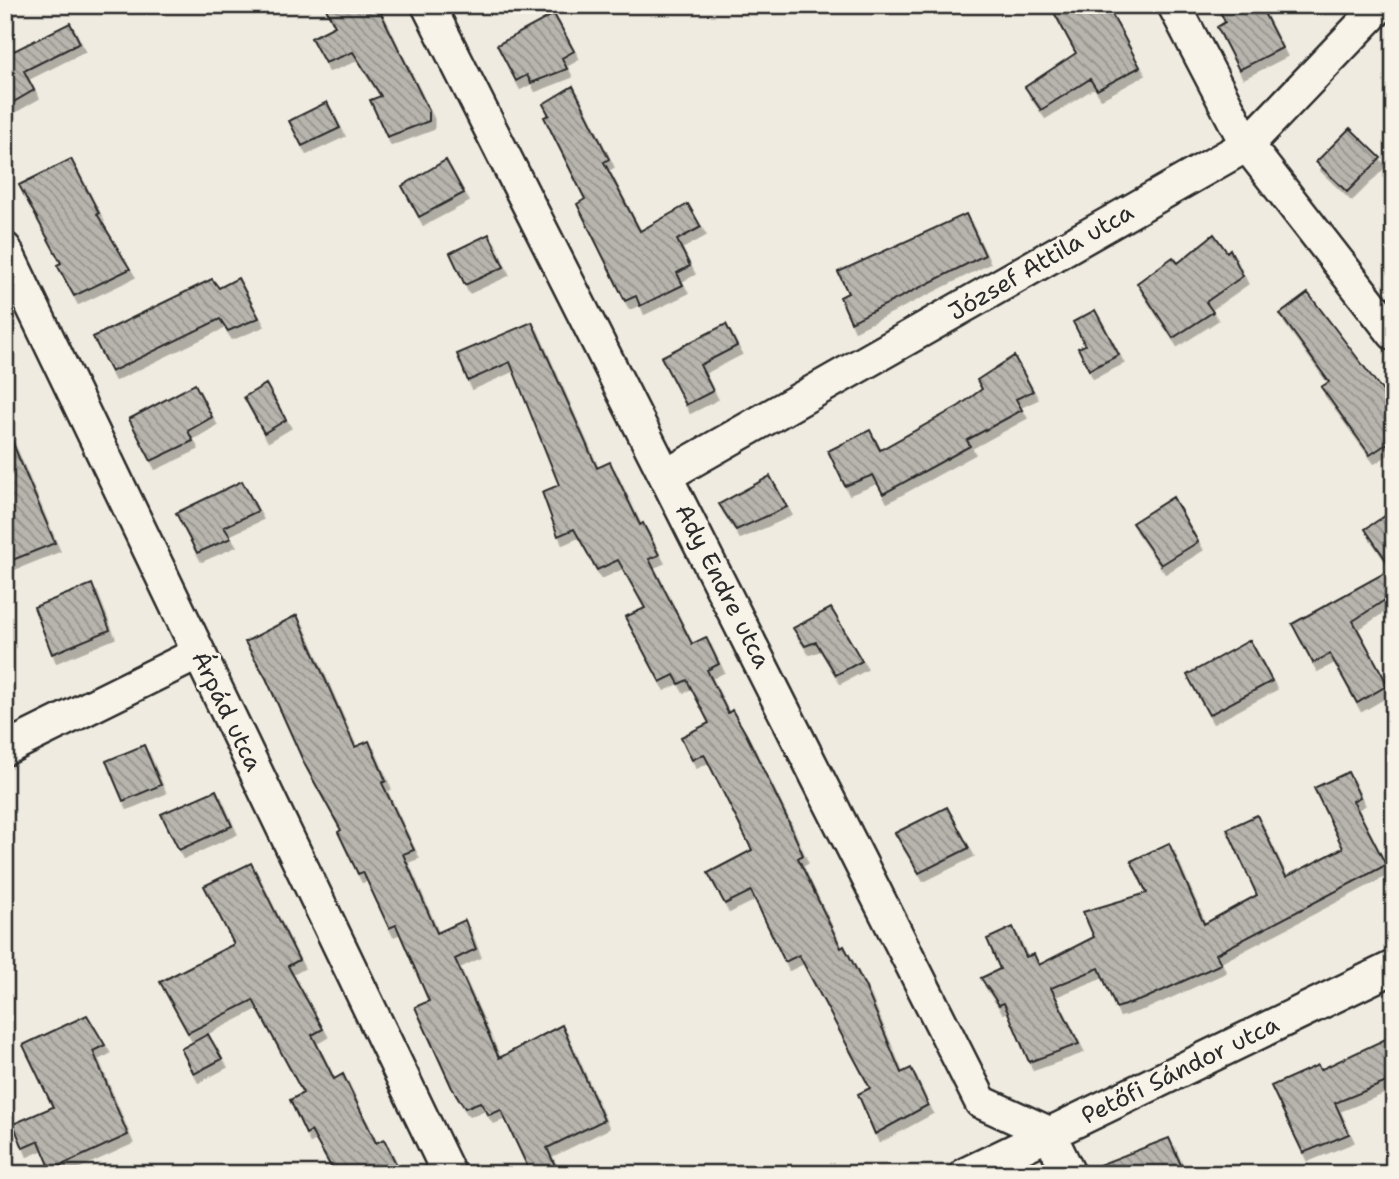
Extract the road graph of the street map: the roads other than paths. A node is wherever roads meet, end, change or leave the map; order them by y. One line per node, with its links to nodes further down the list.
1 (428, 5): 7 (street, Ady Endre utca)
2 (1174, 5): 4 (street)
3 (1381, 5): 4 (street, József Attila utca)
4 (1247, 145): 6 (street); 7 (street, József Attila utca)
5 (5, 249): 8 (street, Árpád utca)
6 (1394, 334)
7 (667, 475): 11 (street, Ady Endre utca)
8 (199, 653): 9 (street); 12 (street, Árpád utca)
9 (5, 749)
10 (1394, 967): 11 (street, Petőfi Sándor utca)
11 (1049, 1133): 13 (street, Petőfi Sándor utca); 14 (street)
12 (449, 1174)
13 (966, 1174)
14 (1069, 1174)

